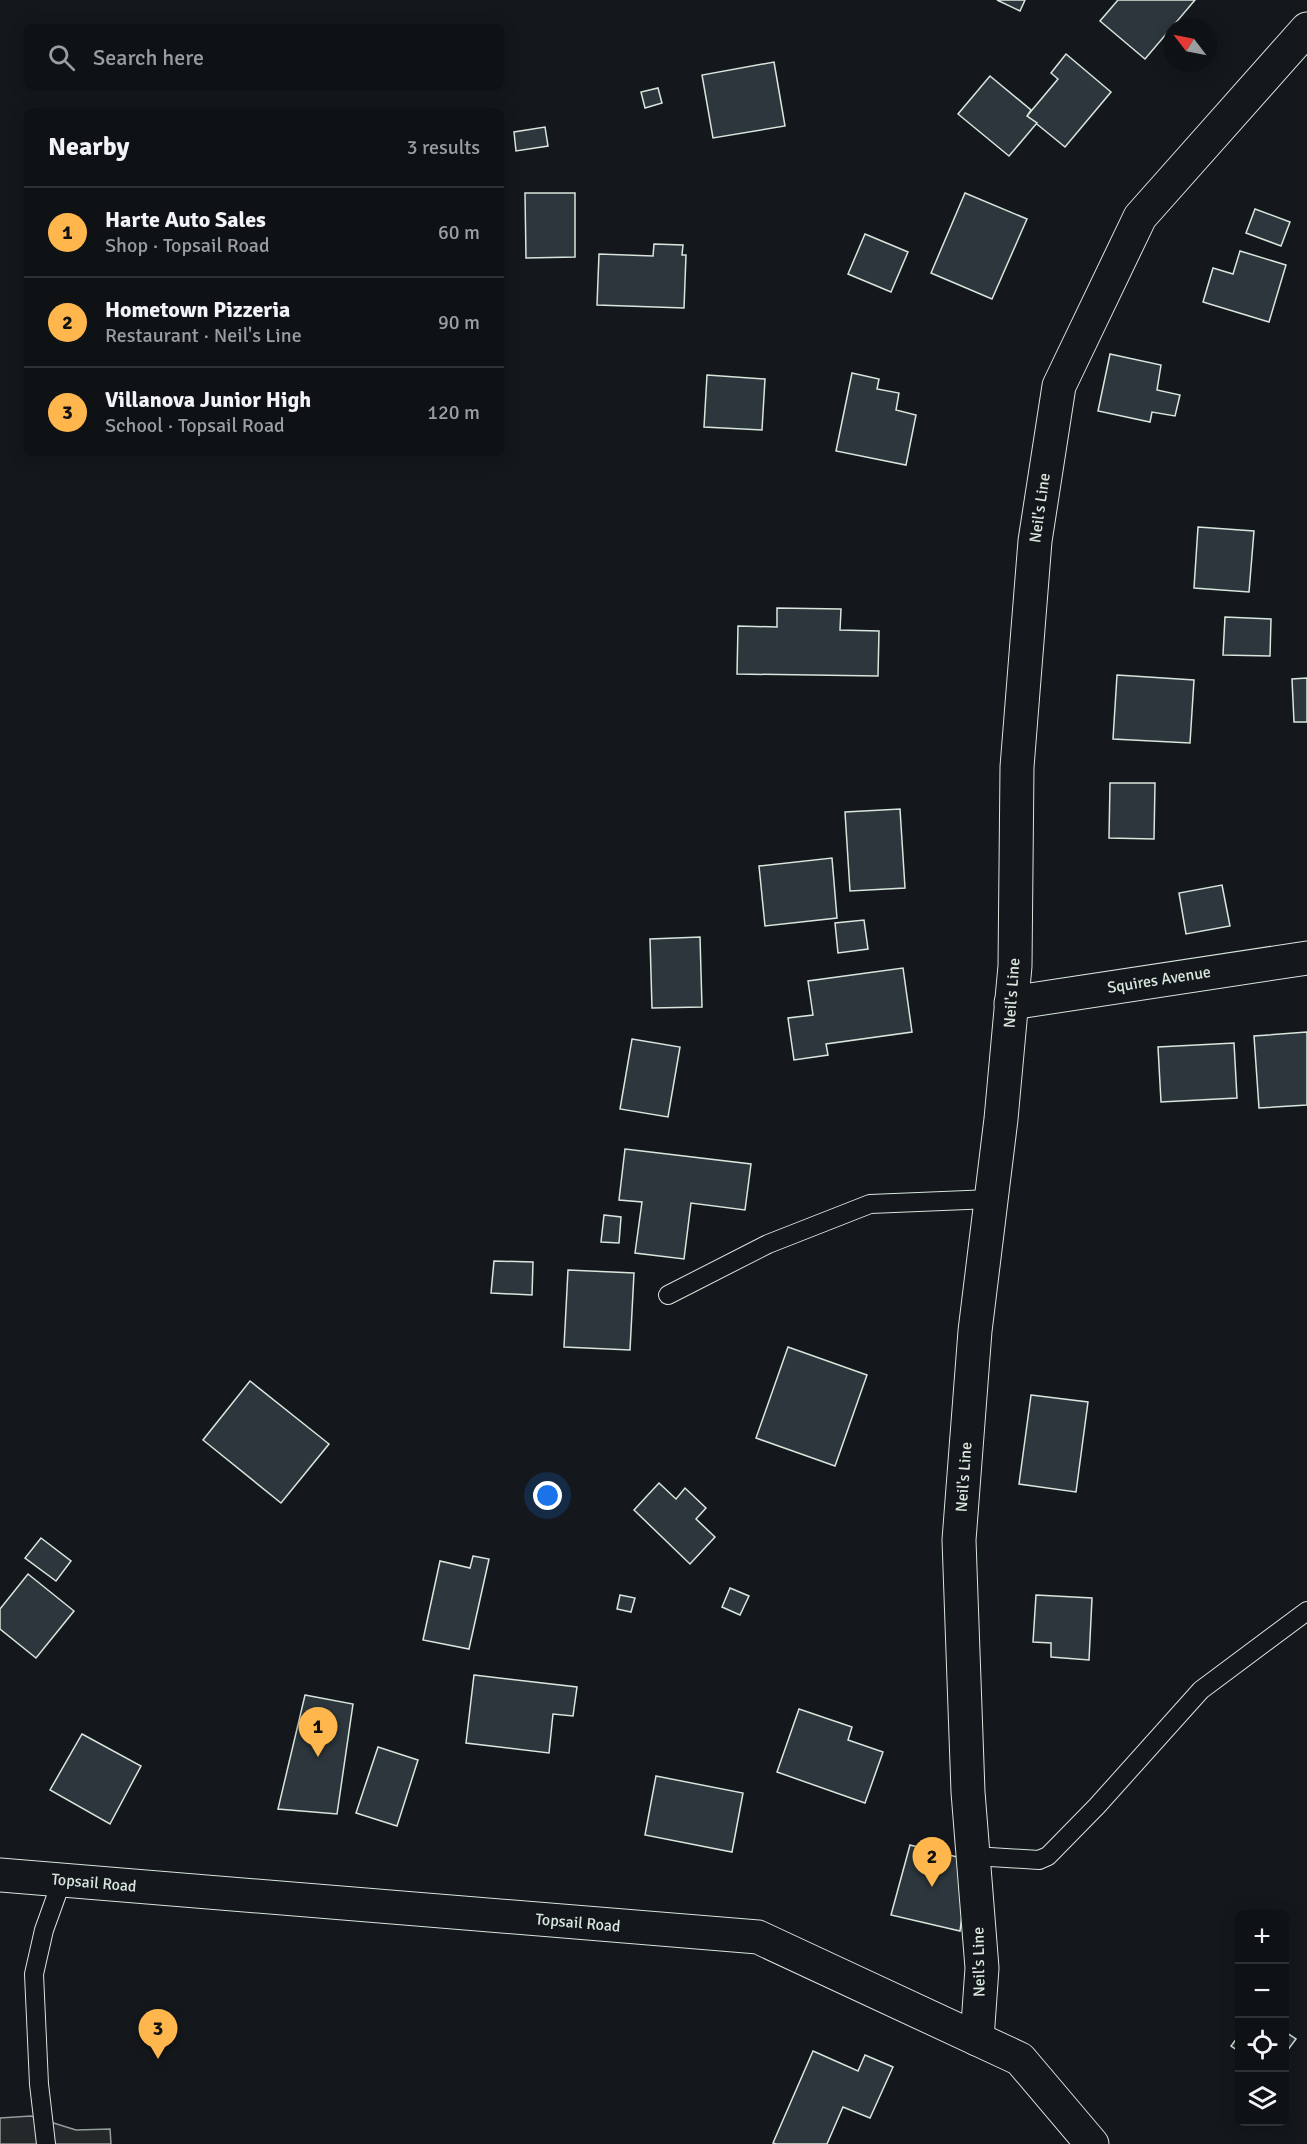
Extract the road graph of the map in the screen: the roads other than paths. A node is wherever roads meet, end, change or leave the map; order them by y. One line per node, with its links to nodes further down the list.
1 (1307, 29): 3 (street, Neil's Line)
2 (1307, 958): 3 (street, Squires Avenue)
3 (1011, 1003): 4 (street, Neil's Line)
4 (991, 1199): 5 (lane); 7 (street, Neil's Line)
5 (668, 1295)
6 (1307, 1611): 7 (lane)
7 (974, 1856): 10 (street, Neil's Line)
8 (0, 1875): 9 (street, Topsail Road)
9 (62, 1880): 10 (street, Topsail Road); 11 (lane)
10 (976, 2039): 12 (street, Topsail Road)
11 (46, 2144)
12 (1092, 2144)

